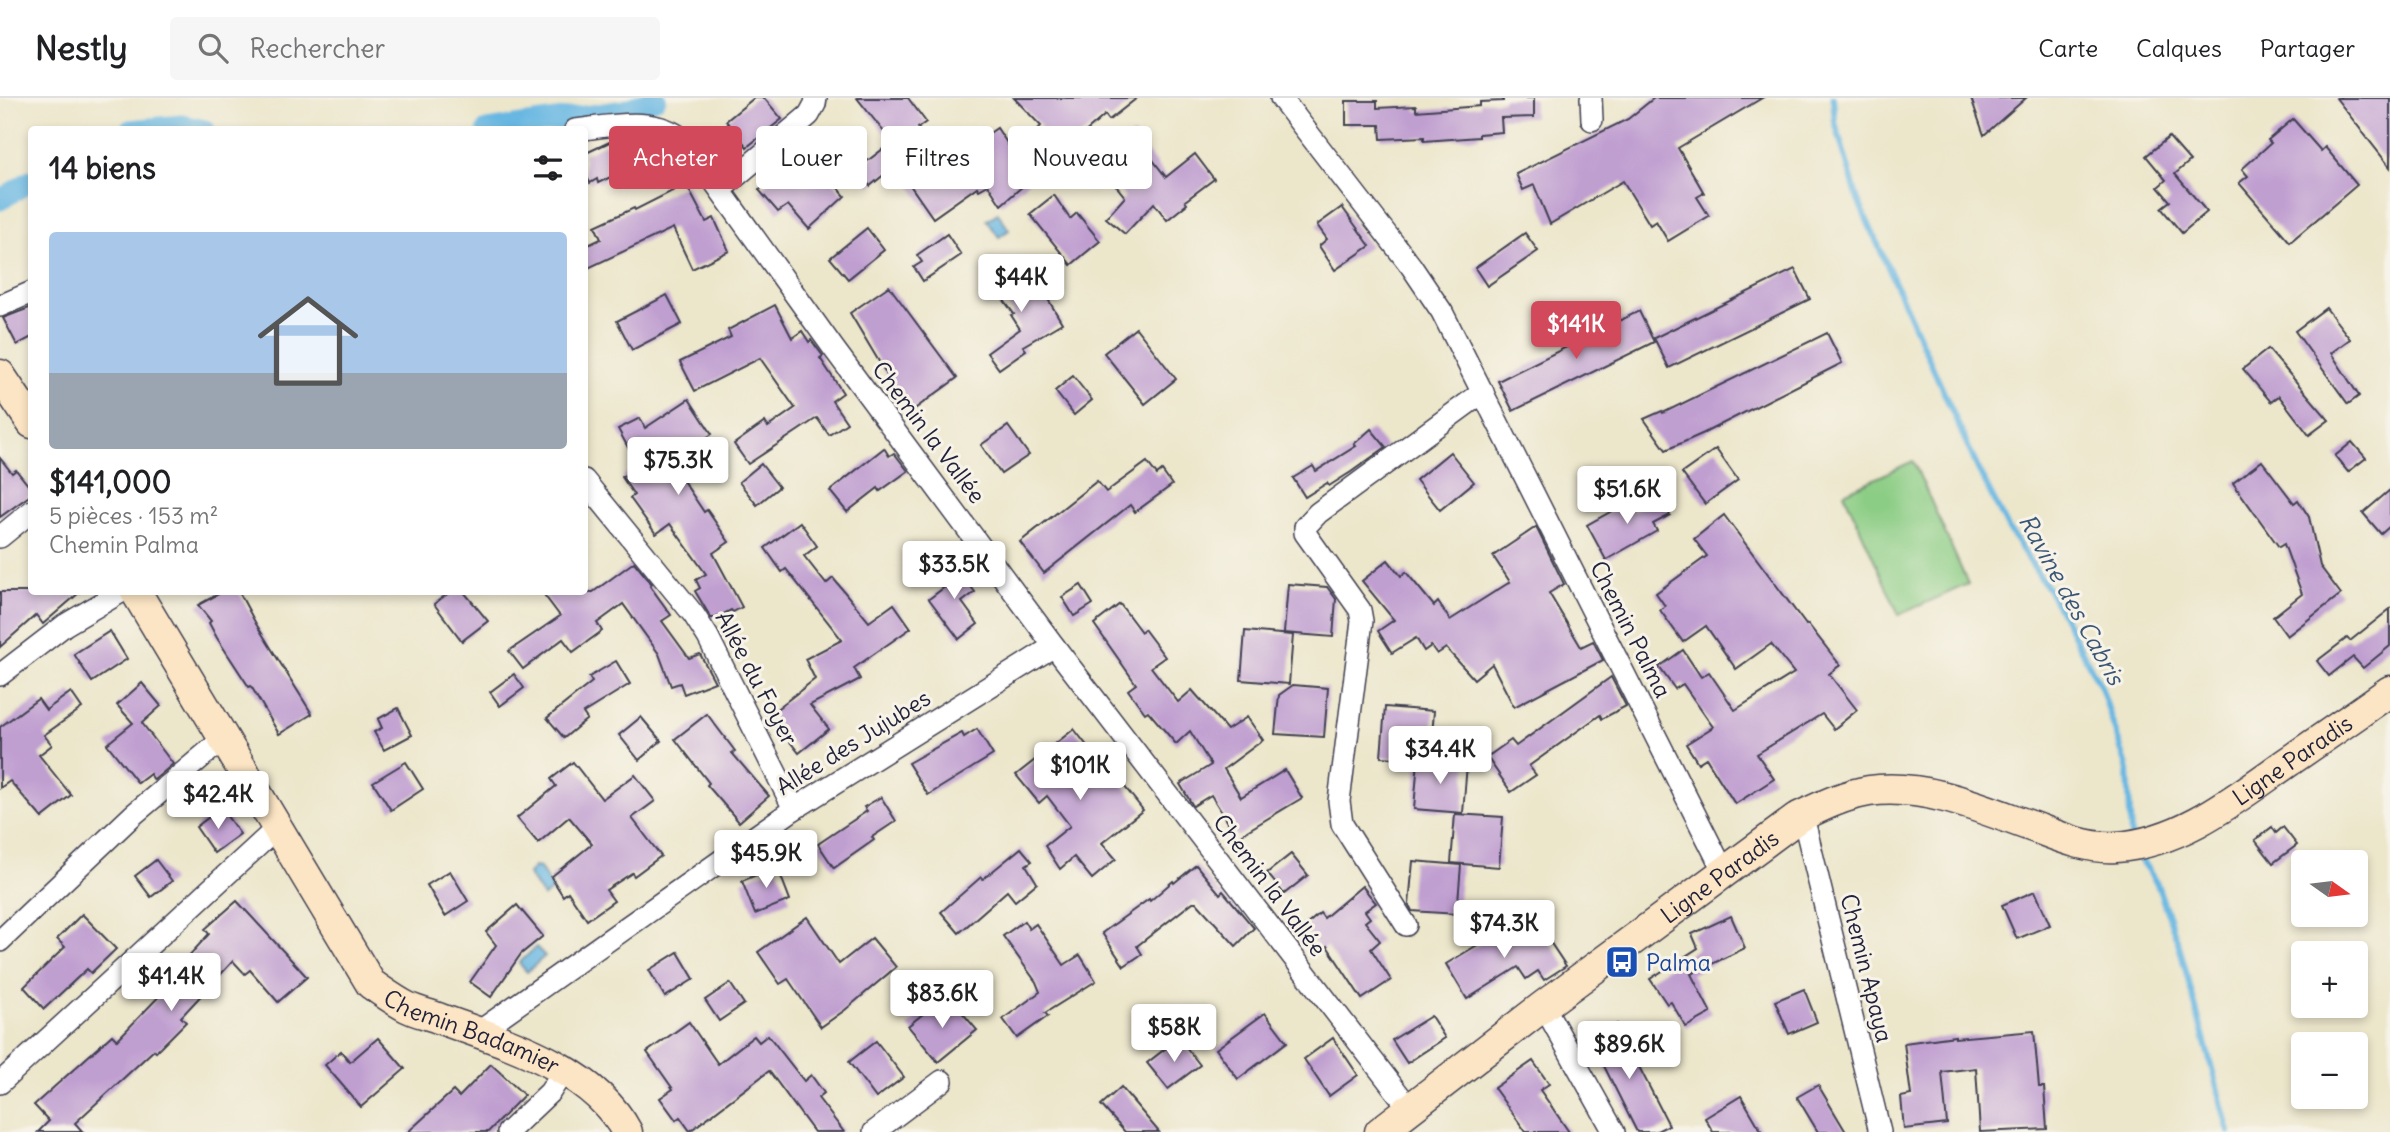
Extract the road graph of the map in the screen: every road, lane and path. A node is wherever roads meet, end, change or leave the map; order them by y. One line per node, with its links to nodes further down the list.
1 (816, 98): 9 (street)
2 (1281, 98): 14 (street, Chemin Palma)
3 (1591, 98): 4 (street)
4 (1592, 120)
5 (616, 126): 6 (street, Chemin la Vallée)
6 (646, 126)
7 (609, 127): 8 (street, Chemin la Vallée)
8 (588, 129)
9 (742, 171)
10 (721, 189): 21 (street, Chemin la Vallée)
11 (28, 294): 12 (street)
12 (0, 306)
13 (0, 375): 15 (main road)
14 (1483, 392): 28 (street, Chemin Palma); 29 (street)
15 (28, 417)
16 (588, 485): 25 (street, Allée du Foyer)
17 (28, 514): 18 (street)
18 (0, 537)
19 (116, 595): 22 (street)
20 (138, 595): 24 (main road, Chemin Badamier)
21 (1054, 646): 25 (street, Allée des Jujubes); 36 (street, Chemin la Vallée)
22 (0, 675)
23 (2390, 691): 26 (main road, Ligne Paradis)
24 (223, 739): 27 (main road, Chemin Badamier); 30 (street)
25 (794, 809): 32 (street, Allée des Jujubes)
26 (1799, 817): 28 (main road, Ligne Paradis); 42 (street, Chemin Apaya)
27 (276, 829): 32 (main road, Chemin Badamier); 35 (street)
28 (1724, 872): 31 (main road, Ligne Paradis)
29 (1406, 925)
30 (0, 941)
31 (1542, 1007): 36 (main road, Ligne Paradis); 37 (street)
32 (477, 1033): 33 (main road, Chemin Badamier)
33 (564, 1070): 38 (street); 39 (main road, Chemin Badamier)
34 (942, 1080): 40 (street)
35 (0, 1083)
36 (1409, 1109): 41 (main road, Ligne Paradis)
37 (1610, 1130)
38 (508, 1132)
39 (627, 1132)
40 (874, 1132)
41 (1380, 1132)
42 (1880, 1132)

